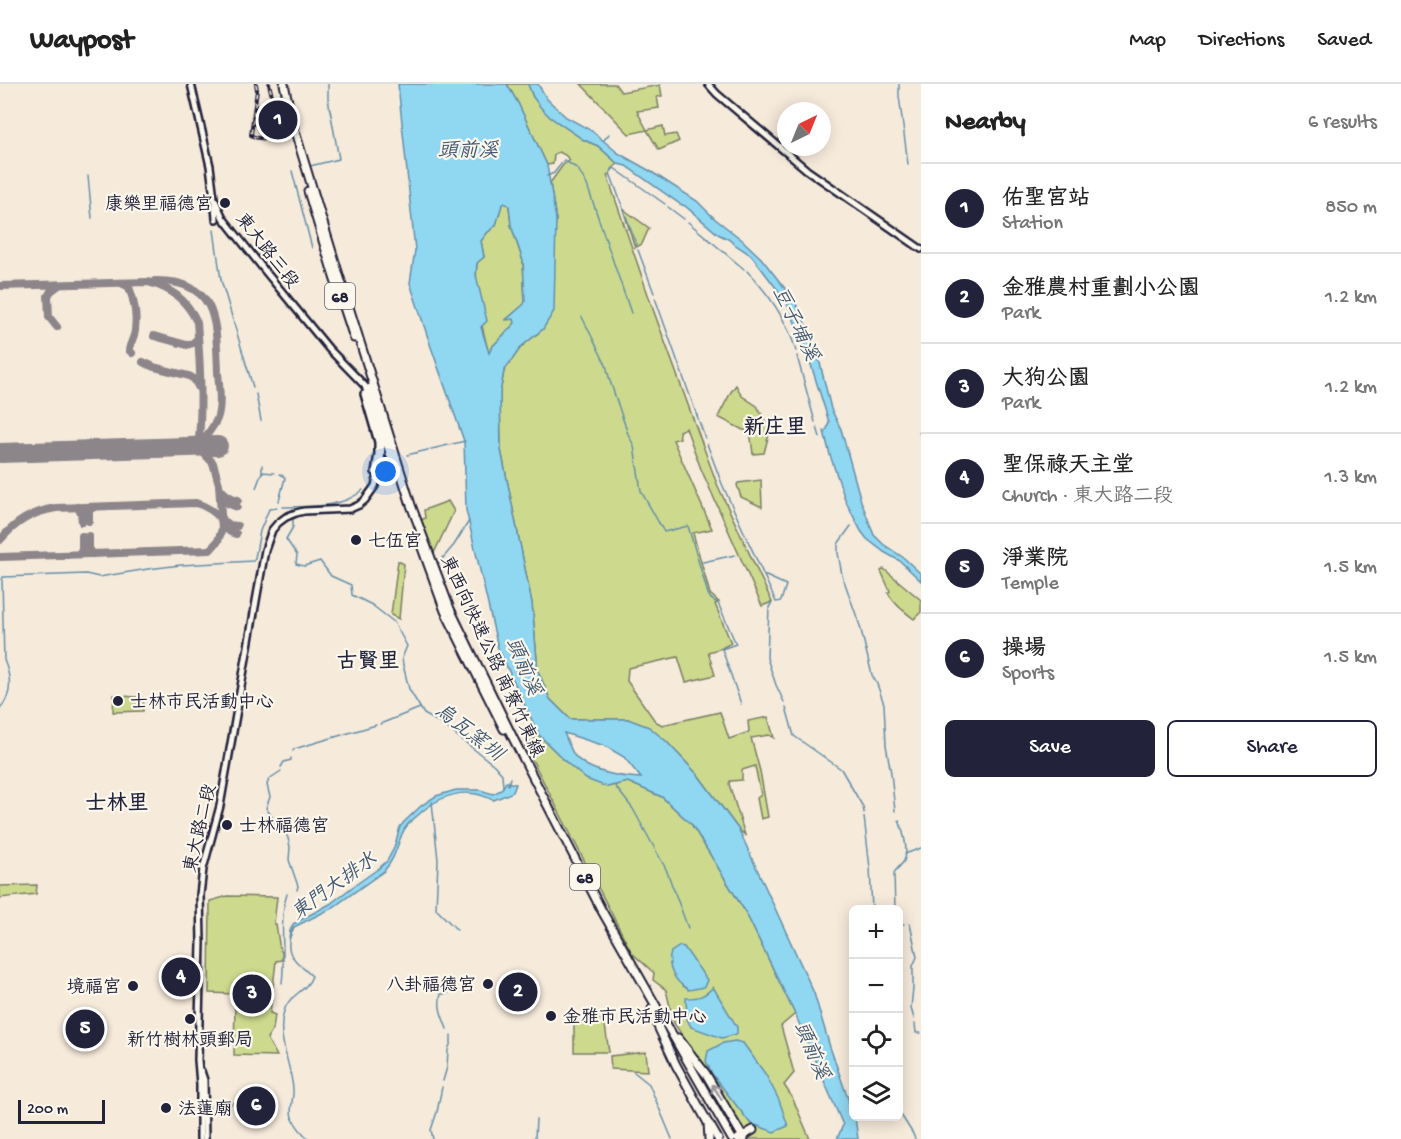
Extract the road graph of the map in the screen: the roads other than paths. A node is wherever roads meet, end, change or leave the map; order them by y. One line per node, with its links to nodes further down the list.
1 (191, 84): 4 (main road, 東大路三段)
2 (282, 84): 8 (highway, 東西向快速公路 南寮竹東線 / 68)
3 (708, 84): 6 (main road)
4 (214, 198): 5 (main road); 7 (main road, 東大路三段)
5 (216, 219)
6 (921, 249)
7 (236, 711): 12 (main road, 東大路二段)
8 (654, 1008): 9 (highway); 11 (highway, one-way to 8); 15 (highway, 東西向快速公路 南寮竹東線 / 68); 16 (highway, 東西向快速公路 南寮竹東線 / 68)
9 (704, 1115): 13 (highway); 14 (highway)
10 (754, 1132): 11 (highway)
11 (743, 1138)
12 (203, 1139)
13 (709, 1139)
14 (718, 1139)
15 (727, 1139)
16 (732, 1139)

